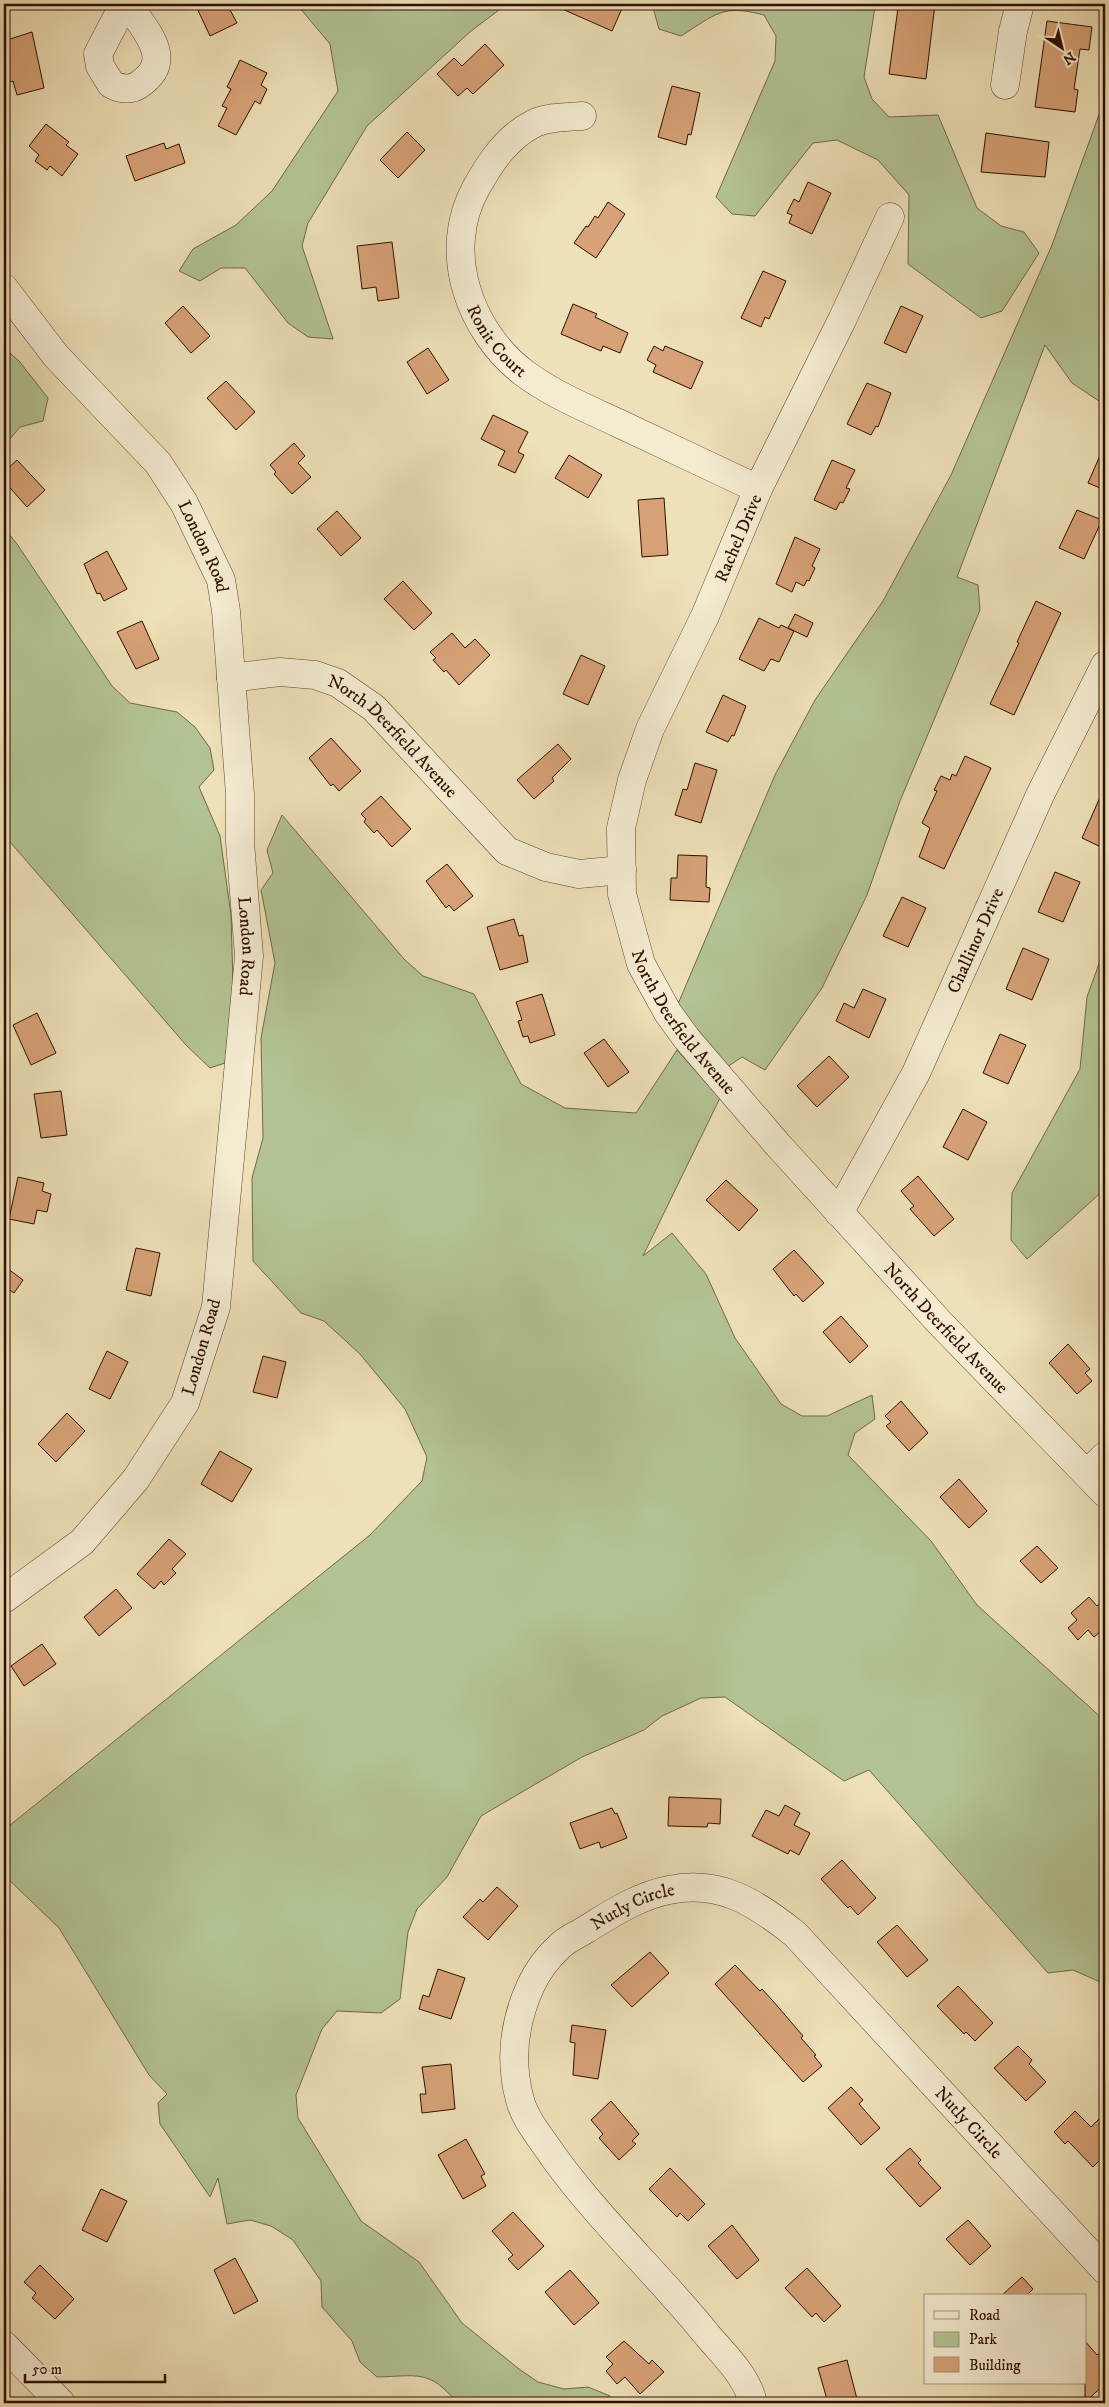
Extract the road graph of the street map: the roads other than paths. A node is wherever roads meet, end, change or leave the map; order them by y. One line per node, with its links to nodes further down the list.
1 (1020, 4): 2 (street)
2 (1005, 85)
3 (582, 116): 6 (street, Ronit Court)
4 (890, 217): 6 (street, Rachel Drive)
5 (4, 288): 8 (street, London Road)
6 (758, 489): 9 (street, Rachel Drive)
7 (1105, 665): 10 (street, Challinor Drive)
8 (231, 678): 9 (street, North Deerfield Avenue); 13 (street, London Road)
9 (622, 870): 10 (street, North Deerfield Avenue)
10 (839, 1213): 11 (street, North Deerfield Avenue)
11 (1096, 1465): 12 (street, North Deerfield Avenue)
12 (1105, 1493)
13 (4, 1598)
14 (1105, 2270): 17 (street, Nutly Circle)
15 (4, 2344): 16 (street)
16 (61, 2403)
17 (752, 2403)

